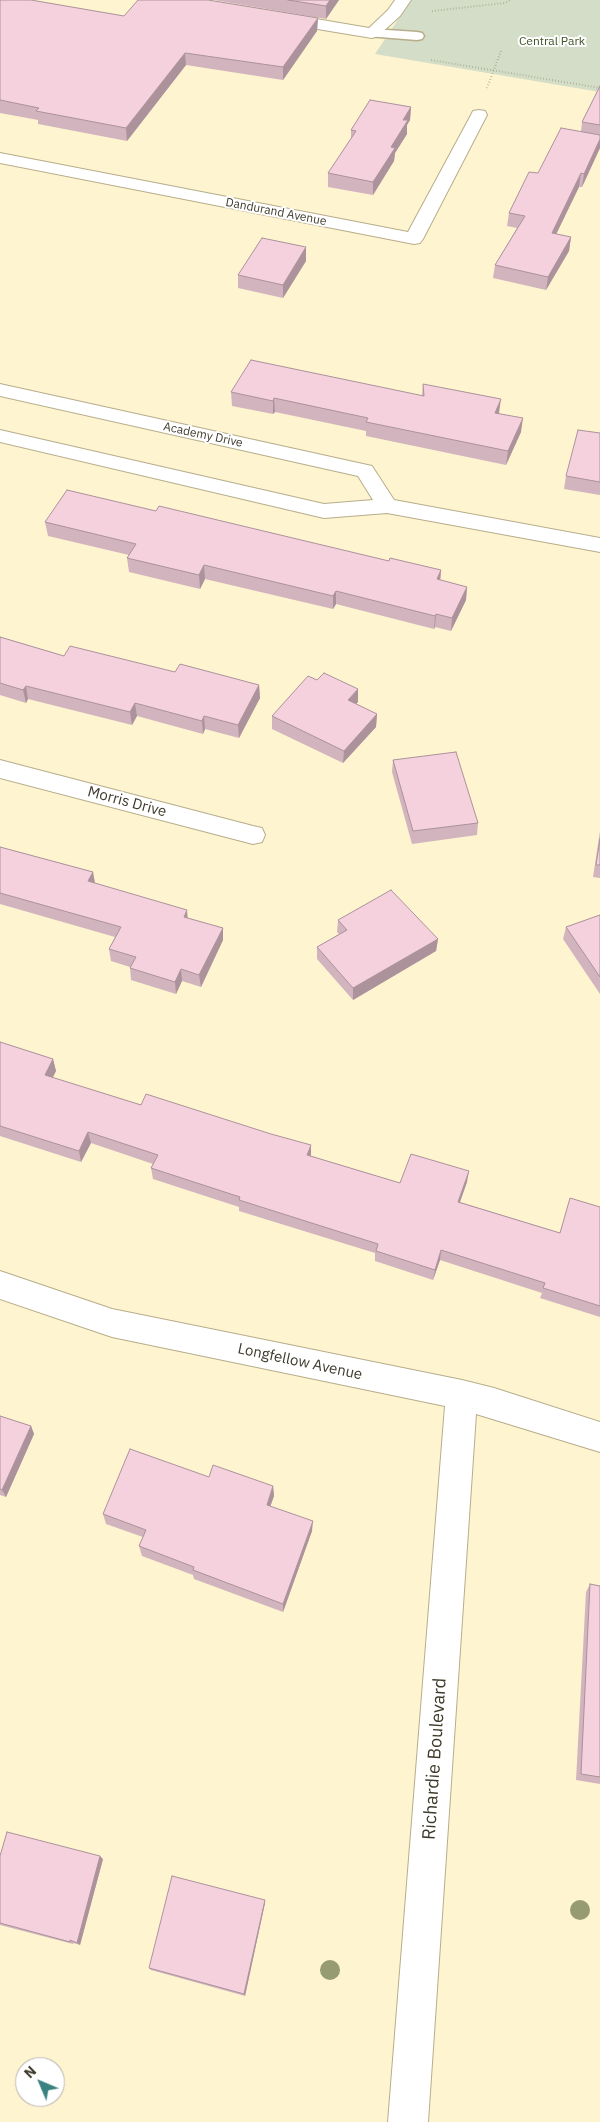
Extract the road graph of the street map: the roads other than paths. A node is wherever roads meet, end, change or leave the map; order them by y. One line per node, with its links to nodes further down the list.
1 (403, 0): 3 (street)
2 (269, 16): 3 (street)
3 (372, 33): 4 (lane)
4 (417, 36)
5 (479, 115): 6 (street, Dandurand Avenue)
6 (0, 158)
7 (0, 390): 9 (street, Academy Drive)
8 (0, 436): 9 (street)
9 (387, 506): 10 (street)
10 (600, 545)
11 (0, 769): 12 (street, Morris Drive)
12 (253, 835)
13 (0, 1285): 14 (street, Longfellow Avenue)
14 (462, 1395): 15 (street, Longfellow Avenue); 16 (street, Richardie Boulevard)
15 (600, 1437)
16 (408, 2122)

